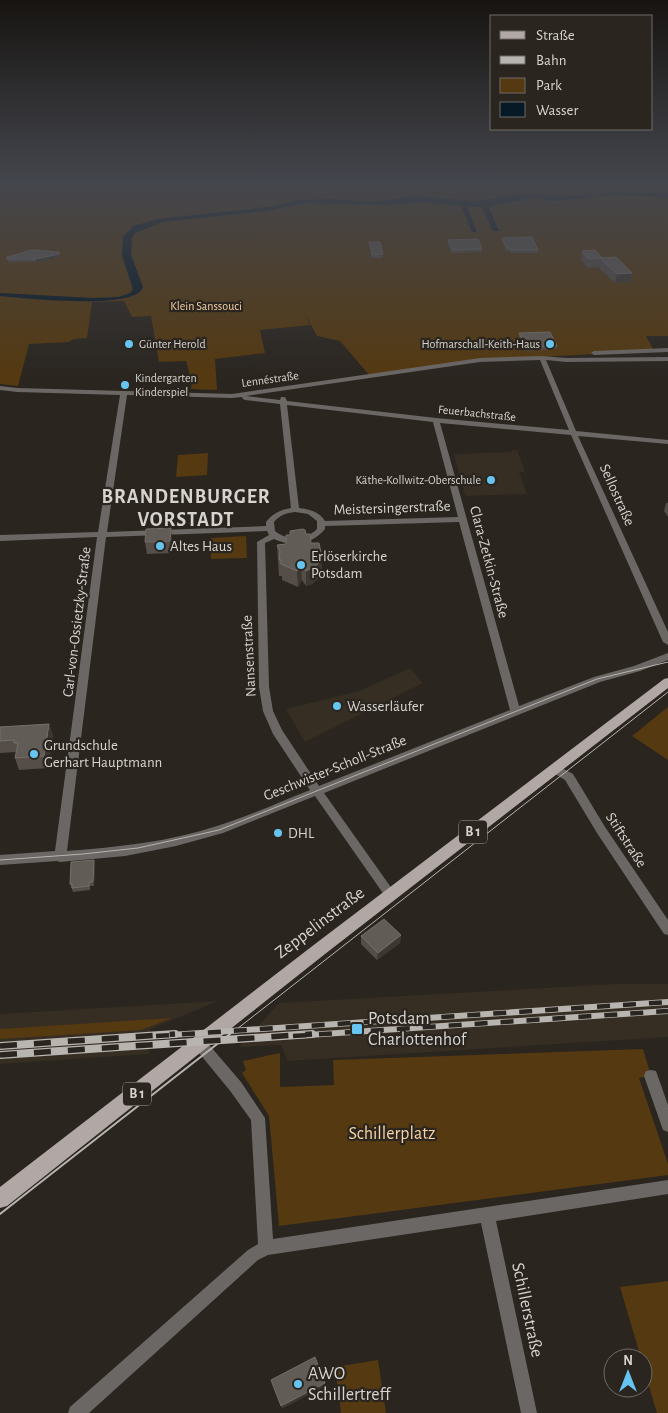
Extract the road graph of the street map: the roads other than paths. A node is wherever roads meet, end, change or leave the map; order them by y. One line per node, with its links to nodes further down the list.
1 (668, 350): 2 (street, Lennéstraße)
2 (542, 358): 3 (street, Lennéstraße); 5 (street, Lennéstraße); 10 (street, Sellostraße)
3 (668, 359)
4 (0, 388): 6 (street, Lennéstraße)
5 (282, 389): 7 (street, Lennéstraße); 8 (street)
6 (124, 392): 7 (street, Lennéstraße); 16 (street, Carl-von-Ossietzky-Straße)
7 (232, 396): 8 (street, Feuerbachstraße)
8 (283, 403): 9 (street, Feuerbachstraße); 12 (street)
9 (436, 420): 10 (street, Feuerbachstraße); 13 (street, Clara-Zetkin-Straße)
10 (574, 434): 11 (street, Feuerbachstraße); 18 (street, Sellostraße)
11 (668, 442)
12 (295, 510): 14 (street); 15 (street)
13 (463, 519): 14 (street, Meistersingerstraße); 21 (street, Clara-Zetkin-Straße)
14 (322, 524): 15 (street)
15 (272, 532): 16 (street); 23 (street, Nansenstraße)
16 (102, 534): 17 (street); 24 (street, Carl-von-Ossietzky-Straße)
17 (0, 538)
18 (668, 642)
19 (668, 656): 21 (street, Geschwister-Scholl-Straße)
20 (668, 682): 22 (main road, Zeppelinstraße / B 1)
21 (515, 711): 23 (street, Geschwister-Scholl-Straße)
22 (556, 769): 26 (main road, Zeppelinstraße / B 1); 27 (street, Stiftstraße)
23 (317, 791): 24 (street, Geschwister-Scholl-Straße); 26 (street, Nansenstraße)
24 (60, 856): 25 (street, Geschwister-Scholl-Straße)
25 (0, 860)
26 (391, 896): 28 (main road, Zeppelinstraße / B 1)
27 (668, 930)
28 (200, 1044): 32 (main road, Zeppelinstraße / B 1); 34 (street)
29 (651, 1076): 30 (street)
30 (668, 1125)
31 (668, 1187): 33 (street)
32 (0, 1199)
33 (486, 1215): 34 (street); 36 (street, Schillerstraße)
34 (266, 1248): 35 (street)
35 (81, 1411)
36 (529, 1413)

